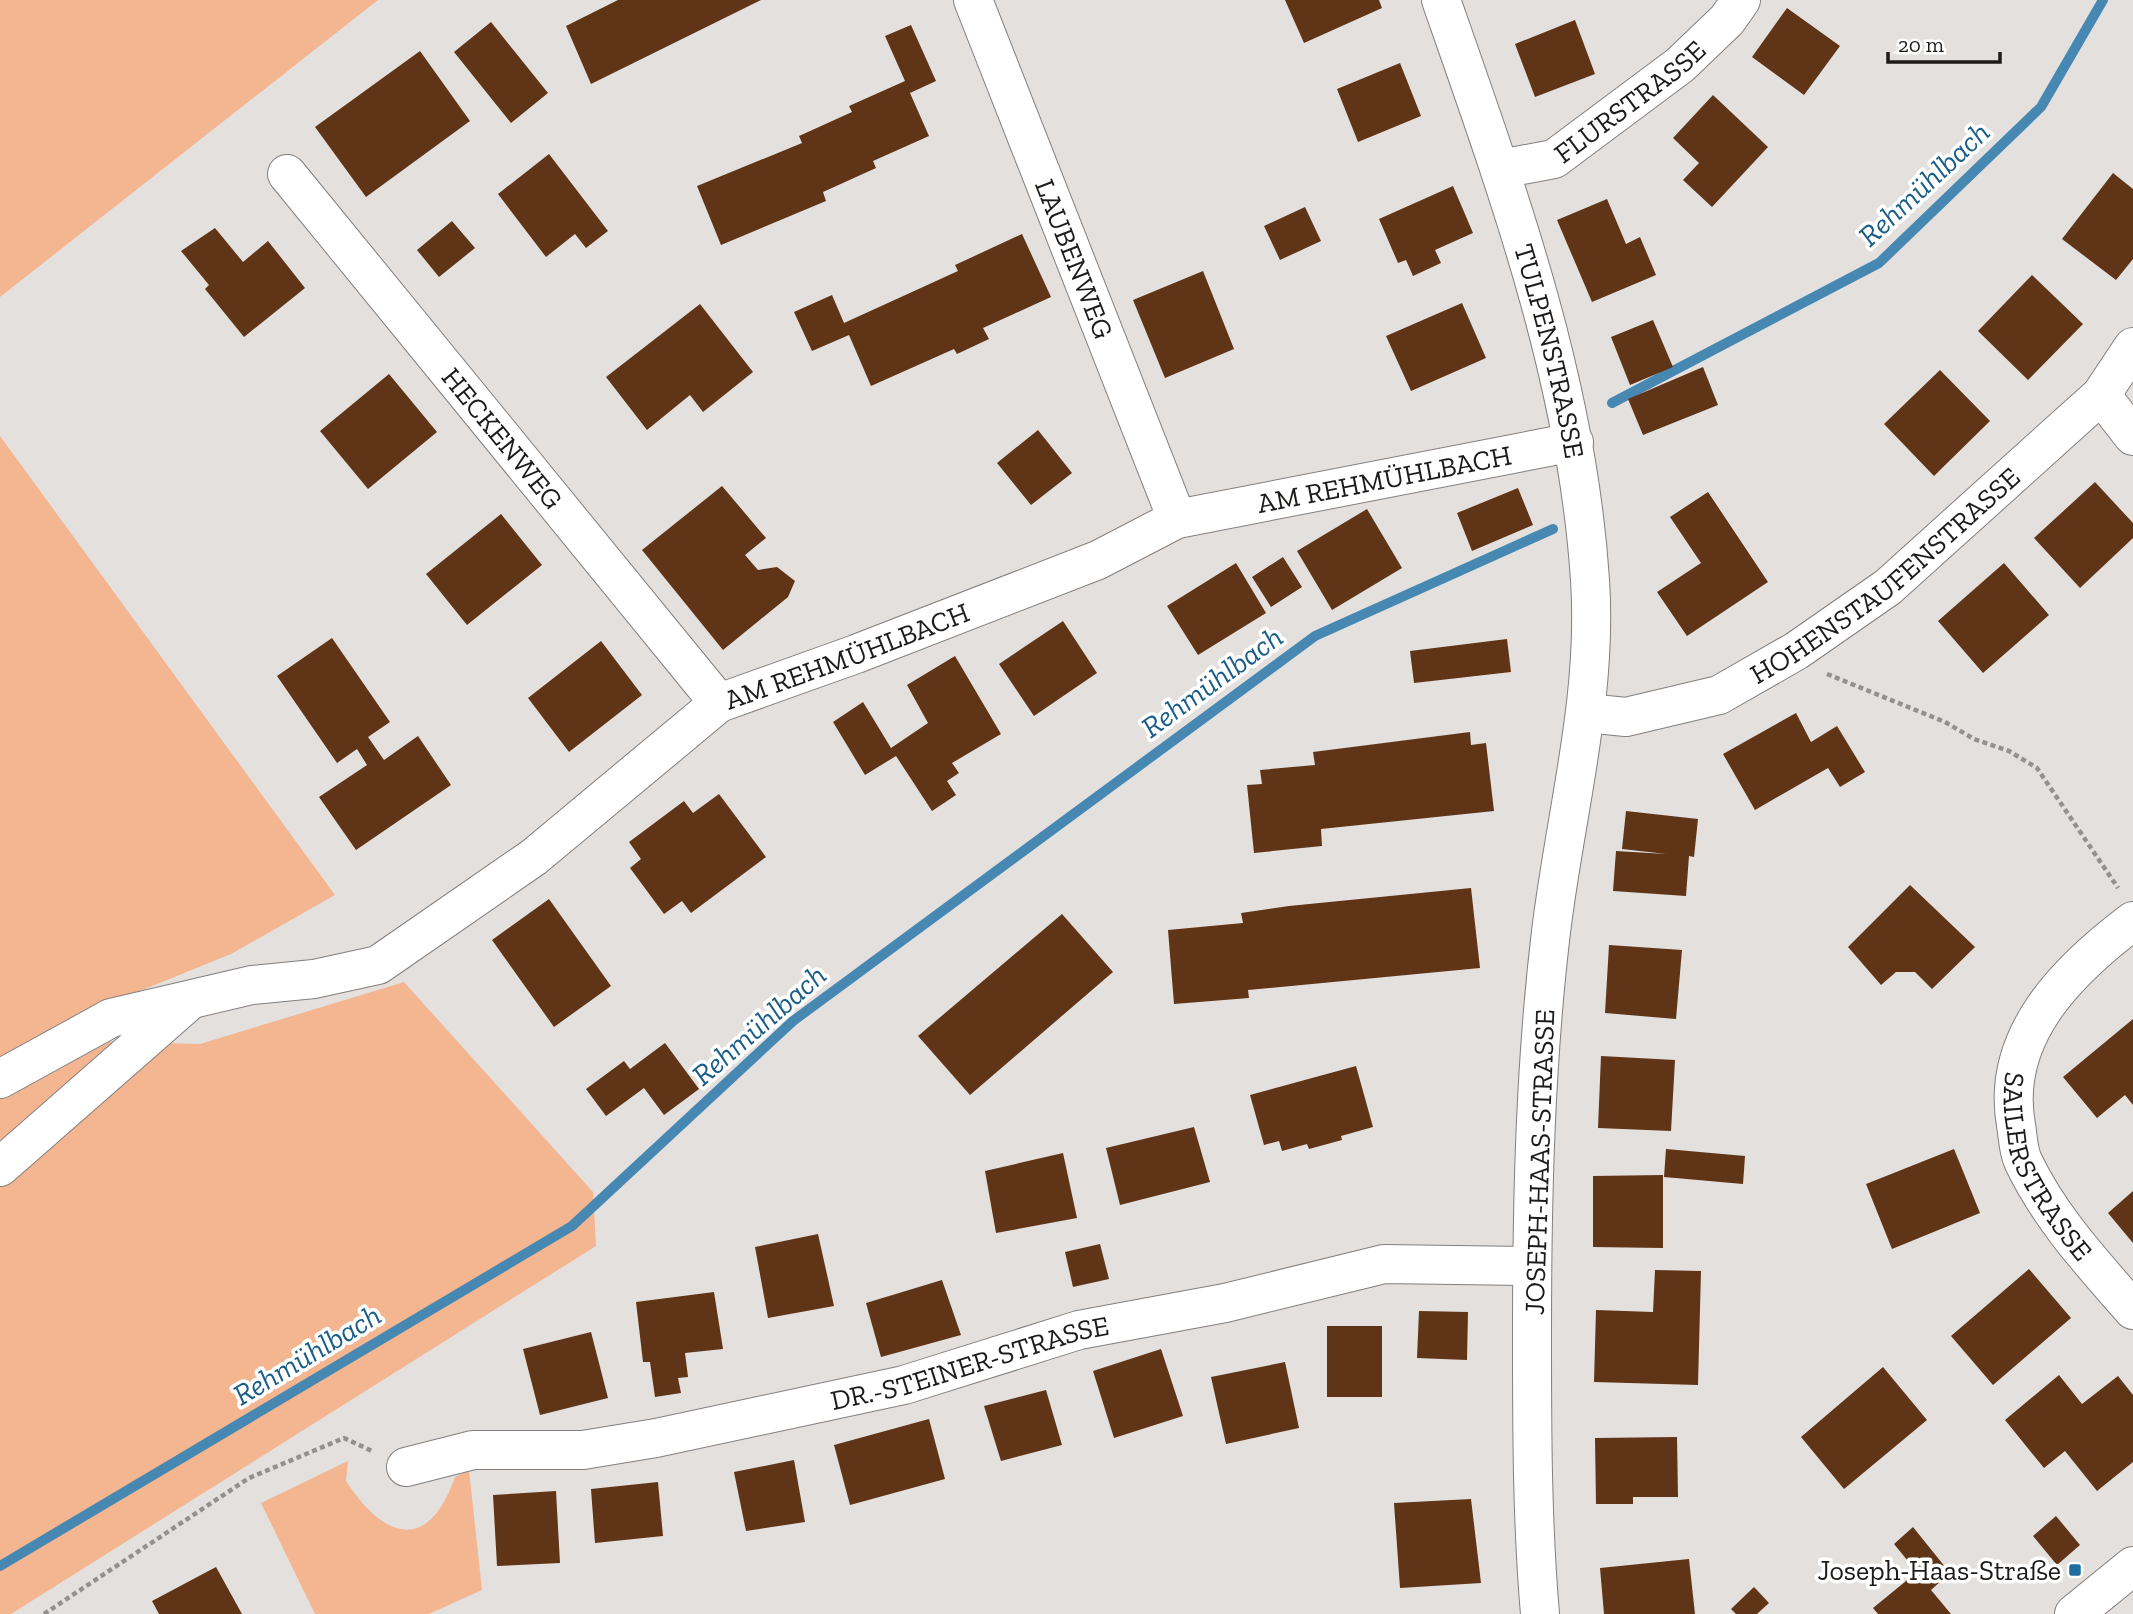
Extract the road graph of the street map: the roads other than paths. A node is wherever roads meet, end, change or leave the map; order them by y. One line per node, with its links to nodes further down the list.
1 (973, 0): 10 (street, LAUBENWEG)
2 (1441, 0): 4 (street, TULPENSTRASSE)
3 (1741, 0): 4 (street, FLURSTRASSE)
4 (1500, 169): 9 (street, TULPENSTRASSE)
5 (287, 174): 11 (street, HECKENWEG)
6 (2133, 347): 7 (street, HOHENSTAUFENSTRASSE)
7 (2101, 395): 8 (street); 12 (street, HOHENSTAUFENSTRASSE)
8 (2133, 436)
9 (1574, 442): 10 (street, AM REHMÜHLBACH); 12 (street, TULPENSTRASSE)
10 (1177, 519): 11 (street, AM REHMÜHLBACH)
11 (719, 703): 14 (street, AM REHMÜHLBACH)
12 (1586, 713): 17 (street, JOSEPH-HAAS-STRASSE)
13 (2129, 909): 18 (street, SAILERSTRASSE)
14 (188, 1002): 15 (street, AM REHMÜHLBACH); 16 (street, AM REHMÜHLBACH)
15 (0, 1080)
16 (0, 1167)
17 (1532, 1266): 19 (street, DR.-STEINER-STRASSE); 21 (street, JOSEPH-HAAS-STRASSE)
18 (2133, 1310)
19 (406, 1467)
20 (2133, 1566): 22 (street)
21 (1540, 1614)
22 (2074, 1614)

